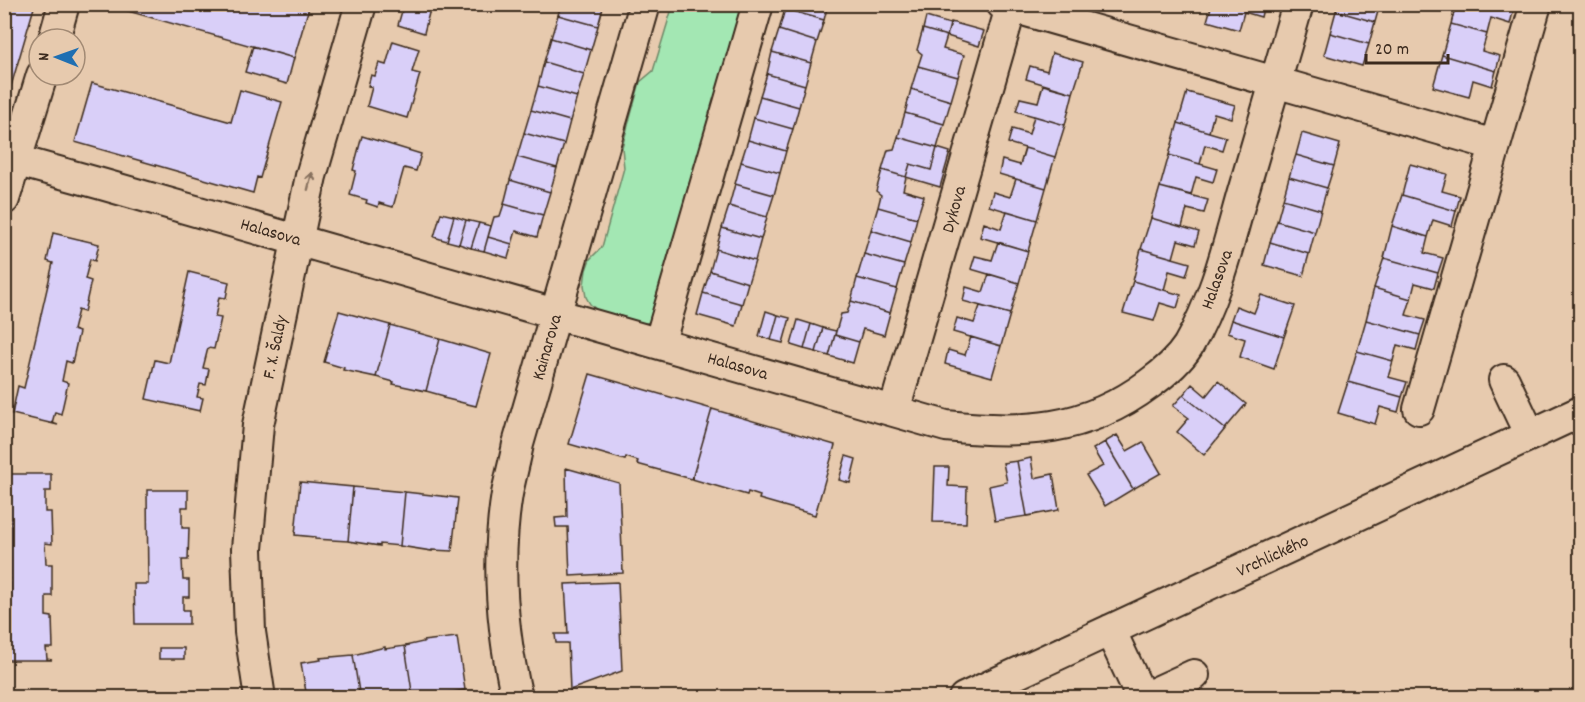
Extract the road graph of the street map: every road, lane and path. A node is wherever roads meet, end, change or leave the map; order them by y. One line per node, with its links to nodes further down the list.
1 (64, 4): 8 (street)
2 (361, 4): 14 (street, F. X. Šaldy, one-way to 2)
3 (645, 4): 15 (street, Kainarova)
4 (758, 4): 16 (street)
5 (1298, 4): 9 (street, Halasova)
6 (1536, 4): 11 (street)
7 (1009, 5): 9 (street, Dykova); 19 (street, Dykova)
8 (57, 27)
9 (1275, 83): 11 (street); 19 (street, Halasova)
10 (37, 87): 12 (street)
11 (1495, 145): 18 (street)
12 (10, 158): 13 (street); 14 (street, Halasova)
13 (4, 200)
14 (297, 238): 15 (street, Halasova); 24 (street, F. X. Šaldy)
15 (555, 314): 16 (street, Halasova); 25 (street, Kainarova)
16 (660, 341): 19 (street, Halasova)
17 (1504, 380): 21 (street)
18 (1419, 409)
19 (894, 411)
20 (1581, 412): 21 (street, Vrchlického)
21 (1530, 435): 22 (street, Vrchlického)
22 (1110, 630): 26 (street, Vrchlického); 27 (street)
23 (1194, 675): 27 (street)
24 (260, 698)
25 (517, 698)
26 (964, 698)
27 (1143, 698)

